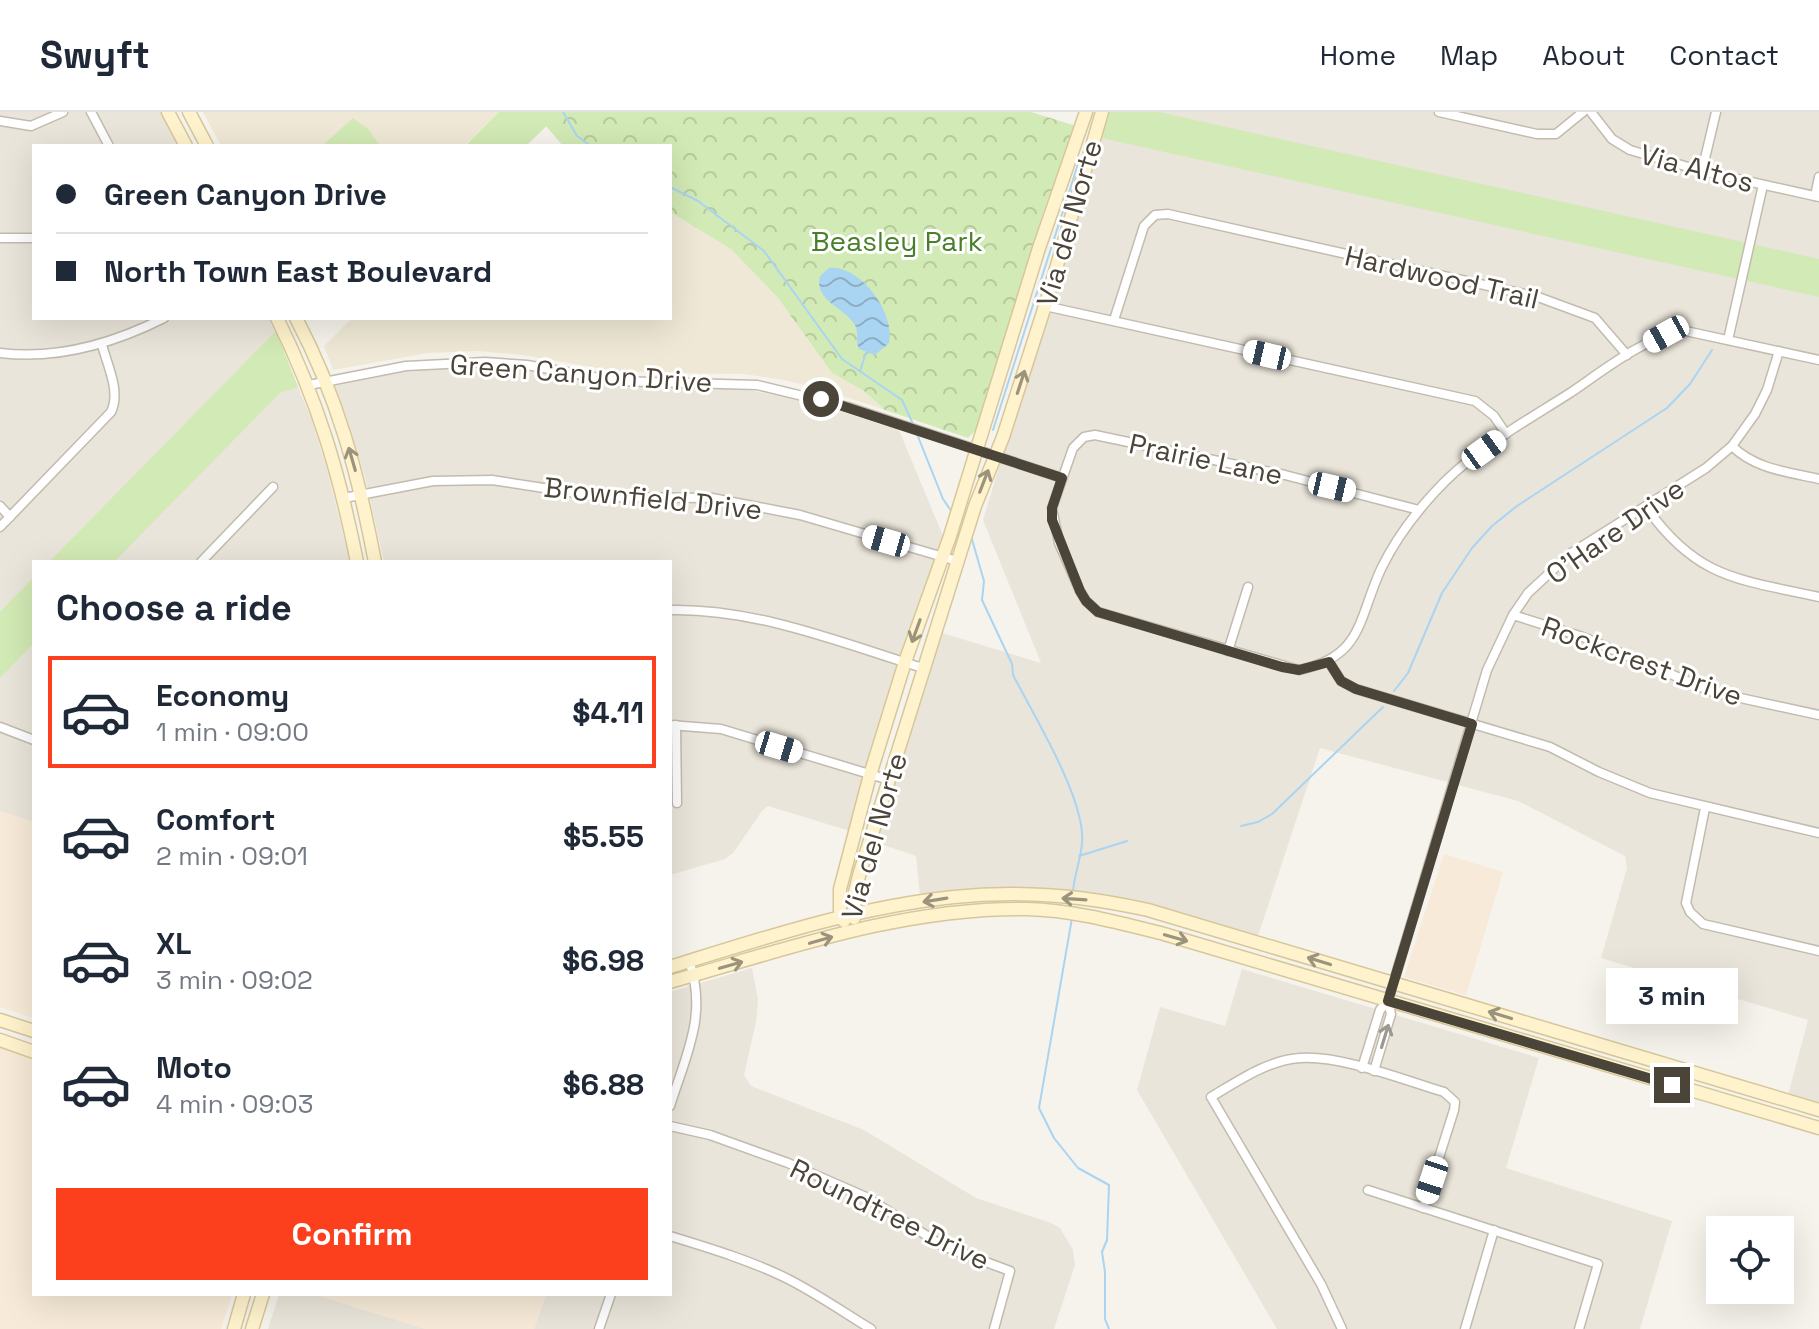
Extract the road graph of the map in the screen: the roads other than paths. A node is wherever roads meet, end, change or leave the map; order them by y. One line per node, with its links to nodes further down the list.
1 (63, 112): 11 (street)
2 (91, 112): 12 (street)
3 (168, 112): 13 (main road)
4 (189, 112): 14 (main road)
5 (1086, 112): 36 (main road, Via del Norte)
6 (1102, 112): 21 (main road, Via del Norte)
7 (1439, 112): 8 (street)
8 (1583, 112)
9 (1591, 112): 15 (street, Via Altos)
10 (1716, 112): 15 (street)
11 (0, 121)
12 (108, 144)
13 (185, 144)
14 (206, 144)
15 (1702, 171): 17 (street, Via Altos)
16 (1819, 177): 18 (street)
17 (1763, 185): 18 (street, Via Altos); 26 (street)
18 (1817, 196)
19 (0, 238): 20 (street)
20 (32, 238)
21 (1045, 306): 25 (street); 37 (main road, Via del Norte, one-way to 21)
22 (159, 320): 27 (street)
23 (278, 320): 33 (main road)
24 (297, 320): 32 (main road)
25 (1114, 320): 30 (street, Hardwood Trail); 34 (street)
26 (1728, 340): 28 (street); 30 (street)
27 (102, 345): 29 (street); 46 (street)
28 (1779, 351): 31 (street); 35 (street, O'Hare Drive)
29 (0, 353)
30 (1627, 355): 34 (street)
31 (1819, 360)
32 (327, 381): 33 (street, Green Canyon Drive); 36 (street, Green Canyon Drive); 41 (main road, one-way to 32)
33 (309, 385): 42 (main road)
34 (1506, 434): 45 (street)
35 (1732, 446): 39 (street); 44 (street, O'Hare Drive)
36 (977, 449): 37 (street); 48 (main road, Via del Norte)
37 (995, 455): 38 (street); 52 (main road, Via del Norte, one-way to 37)
38 (1062, 478): 45 (street, Prairie Lane); 57 (street)
39 (1819, 479)
40 (273, 487): 49 (street)
41 (362, 494): 42 (street, Brownfield Drive); 48 (street, Brownfield Drive); 51 (main road)
42 (344, 498): 50 (main road)
43 (0, 506): 46 (street)
44 (1646, 507): 54 (street); 56 (street, O'Hare Drive)
45 (1419, 510): 59 (street)
46 (10, 517): 47 (street)
47 (0, 527)
48 (943, 557): 52 (street, Brownfield Drive); 58 (main road, Via del Norte, one-way to 58)
49 (203, 560)
50 (357, 560)
51 (375, 560)
52 (957, 561): 60 (main road, Via del Norte)
53 (1248, 587): 57 (street)
54 (1819, 597)
55 (672, 610): 58 (street)
56 (1513, 615): 61 (street, Rockcrest Drive); 62 (street, O'Hare Drive)
57 (1228, 651): 59 (street)
58 (905, 662): 60 (street); 66 (main road, Via del Norte)
59 (1329, 662): 62 (street)
60 (923, 668): 67 (main road, Via del Norte)
61 (1819, 715)
62 (1472, 724): 69 (street); 81 (street, O'Hare Drive)
63 (673, 725): 66 (street); 68 (street)
64 (0, 727): 65 (street)
65 (32, 739)
66 (870, 775): 67 (street); 74 (main road, Via del Norte)
67 (889, 780): 73 (main road, Via del Norte)
68 (677, 803)
69 (1705, 808): 70 (street); 76 (street)
70 (1819, 833)
71 (983, 895): 72 (main road); 73 (main road, one-way to 73); 81 (main road, one-way to 71)
72 (987, 910): 75 (main road); 82 (main road, one-way to 82)
73 (856, 913): 74 (main road); 75 (main road, Via del Norte)
74 (841, 917): 75 (main road, Via del Norte); 77 (main road)
75 (850, 931): 79 (main road, one-way to 75)
76 (1819, 951)
77 (689, 961): 78 (main road); 79 (street)
78 (672, 966)
79 (694, 976): 80 (main road); 92 (street)
80 (672, 982)
81 (1393, 983): 82 (street, O'Hare Drive); 84 (main road, one-way to 81)
82 (1388, 1001): 87 (main road); 89 (street); 90 (street, one-way to 82)
83 (0, 1020): 85 (main road)
84 (1545, 1028): 87 (main road); 91 (main road)
85 (32, 1030)
86 (0, 1040): 88 (main road)
87 (1540, 1046): 93 (main road)
88 (32, 1051)
89 (1362, 1068): 90 (street); 109 (street)
90 (1374, 1071): 98 (street)
91 (1751, 1090): 93 (main road); 94 (main road)
92 (672, 1099)
93 (1745, 1106): 96 (main road)
94 (1819, 1110)
95 (672, 1126): 104 (street, Roundtree Drive)
96 (1819, 1128)
97 (1368, 1190): 98 (street)
98 (1423, 1208): 99 (street)
99 (1494, 1230): 110 (street); 111 (street)
100 (672, 1237): 108 (street)
101 (243, 1296): 105 (main road)
102 (262, 1296): 106 (main road)
103 (610, 1296): 107 (street)
104 (995, 1328)
105 (234, 1329)
106 (252, 1329)
107 (599, 1329)
108 (871, 1329)
109 (1342, 1329)
110 (1465, 1329)
111 (1579, 1329)

